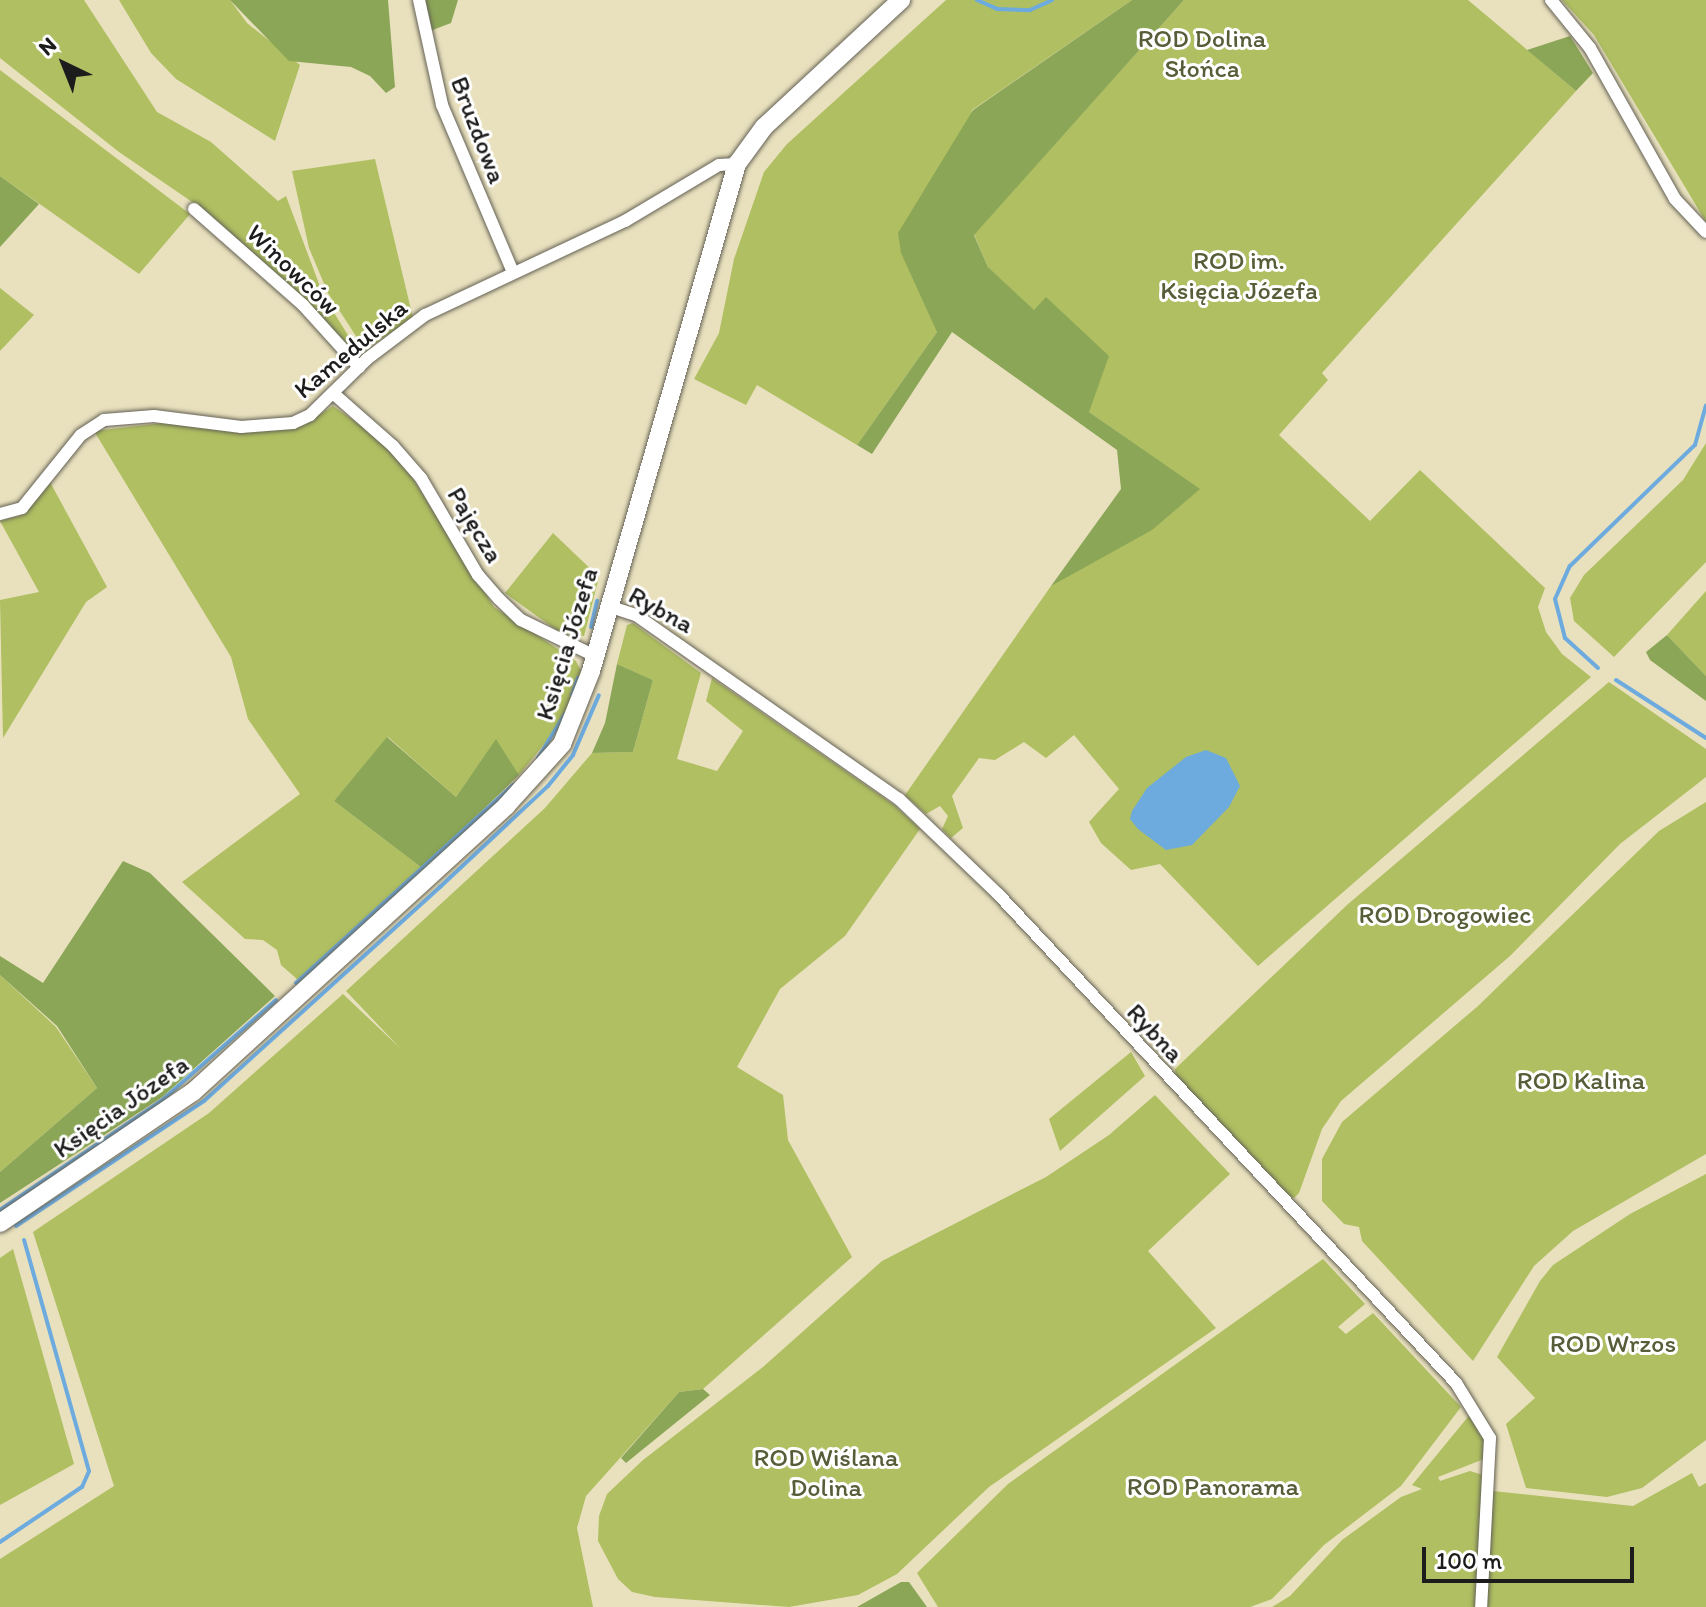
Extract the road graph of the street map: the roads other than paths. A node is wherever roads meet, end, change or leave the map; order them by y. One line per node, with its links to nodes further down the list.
1 (419, 0): 7 (street, Bruzdowa)
2 (901, 0): 4 (main road, Księcia Józefa)
3 (1551, 0): 6 (street)
4 (737, 164): 7 (street, Kamedulska); 11 (main road, Księcia Józefa)
5 (194, 209): 8 (street, Winowców)
6 (1706, 232)
7 (512, 270): 8 (street, Kamedulska)
8 (359, 367): 9 (street, Kamedulska)
9 (334, 394): 10 (street, Kamedulska); 12 (street, Pajęcza)
10 (0, 514)
11 (608, 606): 12 (main road, Księcia Józefa); 14 (street, Rybna)
12 (595, 656): 13 (main road, Księcia Józefa)
13 (0, 1223)
14 (1481, 1607)

